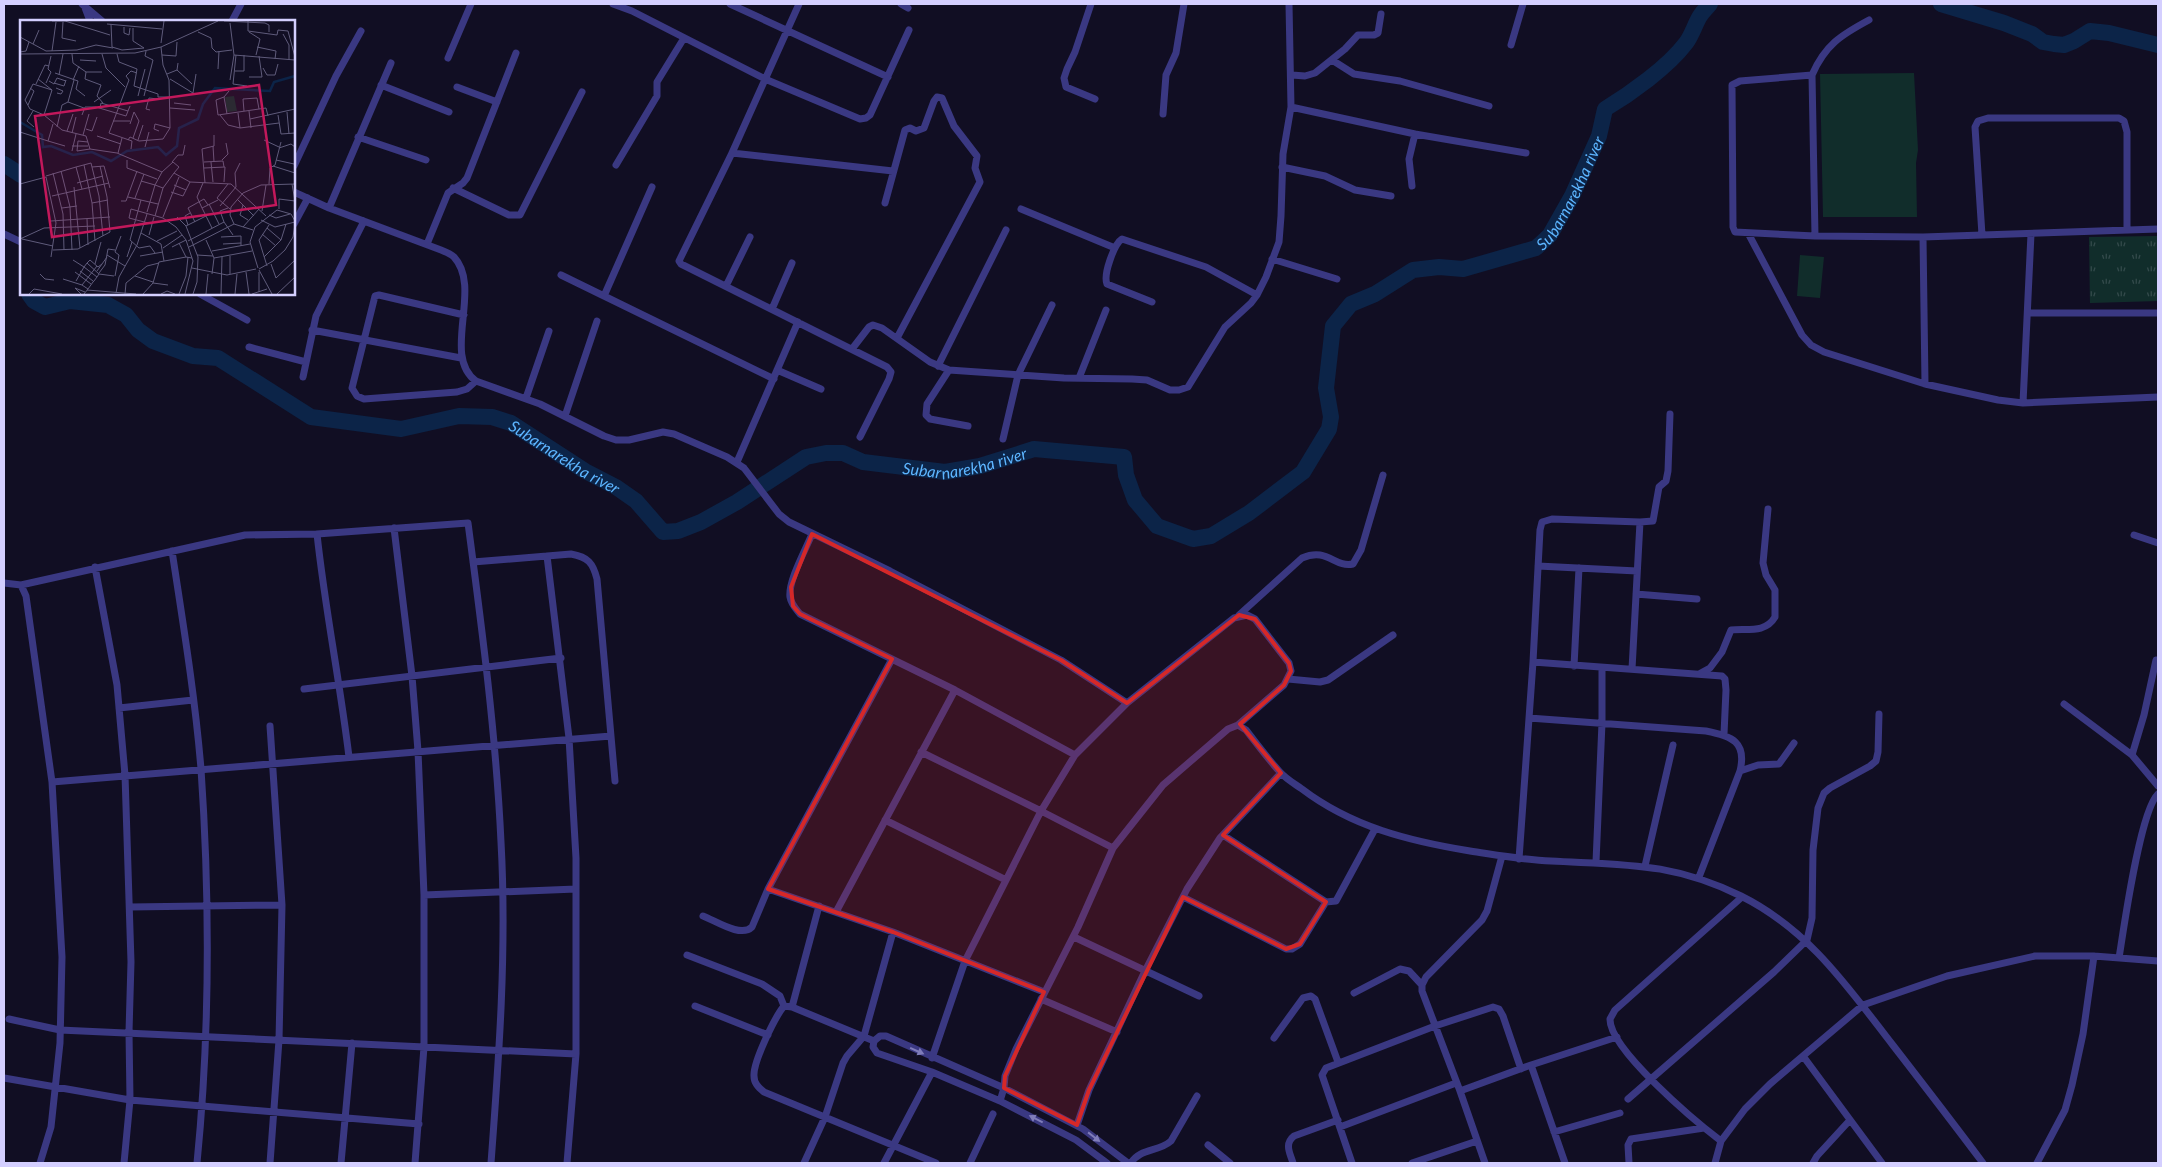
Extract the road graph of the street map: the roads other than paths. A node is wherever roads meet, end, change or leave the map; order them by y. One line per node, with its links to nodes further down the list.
1 (83, 4): 13 (street); 14 (street)
2 (241, 4): 15 (street)
3 (471, 4): 23 (street)
4 (613, 4): 11 (street)
5 (730, 4): 17 (street)
6 (799, 4): 17 (street)
7 (1091, 4): 33 (street)
8 (1184, 4): 38 (street)
9 (1289, 4): 26 (street)
10 (1523, 4): 21 (street)
11 (625, 6): 20 (street)
12 (1381, 14): 24 (street)
13 (90, 20)
14 (101, 20)
15 (233, 20)
16 (1869, 20): 27 (street)
17 (787, 30): 28 (street); 29 (street)
18 (909, 30): 28 (street)
19 (361, 31): 44 (street)
20 (684, 38): 29 (street); 45 (street)
21 (1511, 45)
22 (516, 53): 34 (street)
23 (448, 58)
24 (1332, 60): 26 (street); 35 (street)
25 (391, 63): 30 (street)
26 (1292, 75): 36 (street)
27 (1812, 75): 62 (street); 66 (street)
28 (888, 77): 29 (street)
29 (765, 79): 41 (street)
30 (381, 85): 37 (street); 40 (street)
31 (457, 87): 34 (street)
32 (582, 92): 50 (street)
33 (1095, 100)
34 (497, 102): 50 (street)
35 (1489, 106)
36 (1291, 107): 39 (street); 46 (street)
37 (449, 112)
38 (1163, 114)
39 (1415, 134): 42 (street); 48 (street)
40 (358, 137): 43 (street); 55 (street)
41 (732, 153): 47 (street); 76 (street)
42 (1526, 153)
43 (426, 160)
44 (295, 164)
45 (616, 165)
46 (1282, 166): 52 (street); 72 (street)
47 (893, 170): 54 (street); 92 (street)
48 (1412, 186)
49 (652, 187): 79 (street)
50 (453, 188): 70 (street)
51 (295, 192): 53 (street)
52 (1391, 196)
53 (308, 198): 55 (street); 58 (street)
54 (885, 203)
55 (329, 208): 57 (street)
56 (1021, 209): 71 (street)
57 (364, 221): 70 (street); 90 (street)
58 (295, 222)
59 (2158, 229): 61 (street)
60 (1006, 230): 98 (street)
61 (2127, 230): 64 (street); 65 (street)
62 (1748, 233): 66 (street); 106 (street)
63 (4, 234): 69 (street)
64 (2031, 234): 65 (street); 84 (street)
65 (1982, 235): 68 (street)
66 (1815, 236): 68 (street)
67 (750, 237): 76 (street)
68 (1924, 237): 106 (street)
69 (20, 242)
70 (427, 244): 86 (street)
71 (1115, 248): 78 (street); 80 (street)
72 (1272, 259): 75 (street); 78 (street)
73 (792, 263): 82 (street)
74 (561, 275): 79 (street)
75 (1337, 279)
76 (726, 286): 82 (street)
77 (202, 295): 87 (street)
78 (1257, 295): 103 (street)
79 (604, 296): 104 (street)
80 (1152, 302)
81 (1052, 305): 101 (street)
82 (772, 309): 89 (street)
83 (1106, 310): 103 (street)
84 (2028, 313): 85 (street); 110 (street)
85 (2158, 313)
86 (464, 315): 93 (street); 96 (street)
87 (247, 320)
88 (597, 321): 112 (street)
89 (798, 322): 95 (street); 99 (street)
90 (312, 330): 93 (street); 97 (street)
91 (550, 331): 109 (street)
92 (897, 338): 95 (street); 98 (street)
93 (363, 340): 96 (street); 105 (street)
94 (249, 347): 97 (street)
95 (852, 349): 114 (street)
96 (461, 358): 105 (street)
97 (306, 362): 102 (street)
98 (938, 366): 100 (street)
99 (778, 370): 104 (street); 107 (street)
100 (949, 370): 101 (street); 113 (street)
101 (1018, 375): 103 (street); 115 (street)
102 (303, 378)
103 (1079, 378)
104 (774, 379): 116 (street)
105 (476, 381): 109 (street)
106 (1925, 384): 110 (street)
107 (821, 389)
108 (2158, 397): 110 (street)
109 (526, 398): 112 (street)
110 (2023, 403)
111 (1670, 414): 119 (street)
112 (565, 416): 116 (street)
113 (968, 426)
114 (860, 437)
115 (1002, 439)
116 (737, 462): 122 (street)
117 (1382, 475): 136 (street)
118 (1768, 509): 146 (street)
119 (1640, 522): 128 (street); 131 (street)
120 (394, 528): 121 (street); 127 (street); 147 (street)
121 (317, 534): 125 (street); 149 (street)
122 (812, 534): 139 (street); 153 (street)
123 (2134, 535): 124 (street)
124 (2158, 543)
125 (172, 551): 129 (street); 152 (street)
126 (547, 556): 127 (street); 138 (street); 162 (street)
127 (473, 562): 143 (street)
128 (1538, 566): 130 (street); 141 (street)
129 (95, 567): 133 (street); 155 (street)
130 (1579, 568): 131 (street); 142 (street)
131 (1637, 571): 134 (street)
132 (4, 583): 133 (street)
133 (21, 585): 178 (street)
134 (1636, 594): 135 (street); 145 (street)
135 (1697, 599)
136 (1239, 615): 148 (street); 153 (street)
137 (1393, 635): 148 (street)
138 (561, 658): 143 (street); 163 (street)
139 (892, 659): 151 (street); 193 (street)
140 (2156, 660): 170 (street)
141 (1533, 662): 142 (street); 157 (street)
142 (1574, 666): 144 (street)
143 (486, 667): 147 (street); 165 (street)
144 (1602, 668): 145 (street); 158 (street)
145 (1632, 669): 146 (street)
146 (1699, 674): 161 (street)
147 (412, 676): 149 (street); 167 (street)
148 (1288, 679): 160 (street)
149 (340, 685): 150 (street); 171 (street)
150 (304, 689)
151 (955, 690): 168 (street); 169 (street)
152 (193, 700): 155 (street); 173 (street)
153 (1127, 703): 169 (street)
154 (2064, 704): 170 (street)
155 (119, 708): 176 (street)
156 (1879, 714): 207 (street)
157 (1529, 718): 158 (street); 187 (street)
158 (1602, 723): 161 (street); 188 (street)
159 (270, 726): 172 (street)
160 (1238, 726): 175 (street); 185 (street)
161 (1724, 734): 174 (street)
162 (611, 736): 163 (street); 177 (street)
163 (569, 738): 165 (street); 192 (street)
164 (1794, 743): 174 (street)
165 (494, 744): 167 (street); 194 (street)
166 (1673, 745): 189 (street)
167 (418, 751): 171 (street); 195 (street)
168 (921, 752): 181 (street); 182 (street)
169 (1075, 755): 181 (street)
170 (2132, 755): 179 (street)
171 (348, 757): 172 (street)
172 (273, 763): 173 (street); 200 (street)
173 (200, 769): 176 (street); 199 (street)
174 (1740, 771): 190 (street)
175 (1281, 774): 183 (street); 184 (street)
176 (125, 775): 178 (street); 202 (street)
177 (615, 781)
178 (52, 782): 224 (street)
179 (2158, 786)
180 (2158, 794): 210 (street)
181 (1041, 811): 185 (street); 191 (street)
182 (885, 820): 191 (street); 203 (street)
183 (1375, 829): 186 (street); 198 (street)
184 (1223, 836): 197 (street); 198 (street)
185 (1114, 848): 206 (street)
186 (1502, 856): 187 (street); 214 (street)
187 (1519, 859): 188 (street)
188 (1596, 862): 189 (street)
189 (1645, 866): 190 (street)
190 (1699, 877): 196 (street)
191 (1006, 880): 211 (street)
192 (576, 889): 194 (street); 237 (street)
193 (768, 889): 201 (street); 204 (street)
194 (503, 891): 195 (street); 236 (street)
195 (424, 895): 235 (street)
196 (1742, 896): 207 (street); 230 (street)
197 (1183, 897): 198 (street); 213 (street)
198 (1326, 902)
199 (207, 905): 200 (street); 202 (street); 227 (street)
200 (282, 905): 232 (street)
201 (819, 906): 203 (street); 221 (street)
202 (130, 907): 225 (street)
203 (836, 912): 205 (street)
204 (703, 916)
205 (893, 932): 211 (street); 229 (street)
206 (1074, 937): 213 (street); 216 (street)
207 (1807, 940): 218 (street); 245 (street)
208 (687, 955): 220 (street)
209 (2094, 956): 210 (street); 218 (street); 295 (street)
210 (2119, 958): 212 (street)
211 (965, 961): 216 (street); 239 (street)
212 (2158, 961)
213 (1145, 971): 217 (street); 226 (street)
214 (1422, 985): 215 (street); 223 (street)
215 (1354, 993)
216 (1042, 995): 226 (street); 248 (street)
217 (1199, 996)
218 (1863, 1005): 238 (street); 294 (street)
219 (695, 1006): 228 (street)
220 (784, 1006): 221 (street); 228 (street)
221 (792, 1006): 229 (street)
222 (9, 1019): 224 (street)
223 (1435, 1026): 240 (street); 242 (street); 246 (street)
224 (60, 1030): 225 (street); 247 (street)
225 (129, 1032): 227 (street); 252 (street)
226 (1117, 1032): 263 (street)
227 (206, 1036): 232 (street); 254 (street)
228 (768, 1036): 258 (street)
229 (864, 1036): 233 (street); 258 (street)
230 (1617, 1037): 241 (street); 245 (street)
231 (1274, 1038): 240 (street)
232 (279, 1040): 234 (street); 255 (street)
233 (874, 1041): 239 (street, one-way to 239); 243 (street)
234 (352, 1043): 235 (street); 259 (street)
235 (424, 1047): 236 (street); 262 (street)
236 (499, 1051): 237 (street); 276 (street)
237 (576, 1054): 277 (street)
238 (1803, 1056): 260 (street); 266 (street)
239 (932, 1058): 248 (street)
240 (1338, 1062): 261 (street)
241 (1531, 1065): 242 (street); 265 (street)
242 (1521, 1068): 249 (street)
243 (932, 1072): 253 (street); 269 (street)
244 (4, 1078): 247 (street)
245 (1650, 1079): 251 (street); 264 (street)
246 (1456, 1083): 249 (street); 261 (street)
247 (55, 1088): 252 (street); 270 (street)
248 (1004, 1088): 253 (street); 263 (street)
249 (1460, 1091): 267 (street)
250 (1197, 1096): 283 (street)
251 (1628, 1099)
252 (130, 1100): 254 (street); 271 (street)
253 (1000, 1101): 282 (street, one-way to 253)
254 (203, 1105): 255 (street); 272 (street)
255 (275, 1112): 259 (street); 273 (street)
256 (1620, 1112): 265 (street)
257 (993, 1114): 281 (street)
258 (825, 1117): 269 (street); 278 (street)
259 (346, 1118): 262 (street); 274 (street)
260 (1850, 1120): 292 (street); 293 (street)
261 (1339, 1123): 285 (street); 286 (street)
262 (419, 1124): 275 (street)
263 (1077, 1125): 283 (street, one-way to 283)
264 (1704, 1128): 266 (street); 290 (street)
265 (1554, 1132): 289 (street)
266 (1721, 1140): 291 (street)
267 (1477, 1141): 287 (street); 288 (street)
268 (1208, 1145): 284 (street)
269 (892, 1146): 279 (street); 280 (street)
270 (40, 1163)
271 (124, 1163)
272 (198, 1163)
273 (270, 1163)
274 (341, 1163)
275 (415, 1163)
276 (491, 1163)
277 (567, 1163)
278 (804, 1163)
279 (884, 1163)
280 (936, 1163)
281 (970, 1163)
282 (1107, 1163)
283 (1129, 1163)
284 (1230, 1163)
285 (1293, 1163)
286 (1352, 1163)
287 (1412, 1163)
288 (1485, 1163)
289 (1565, 1163)
290 (1629, 1163)
291 (1716, 1163)
292 (1813, 1163)
293 (1882, 1163)
294 (1983, 1163)
295 (2037, 1163)

